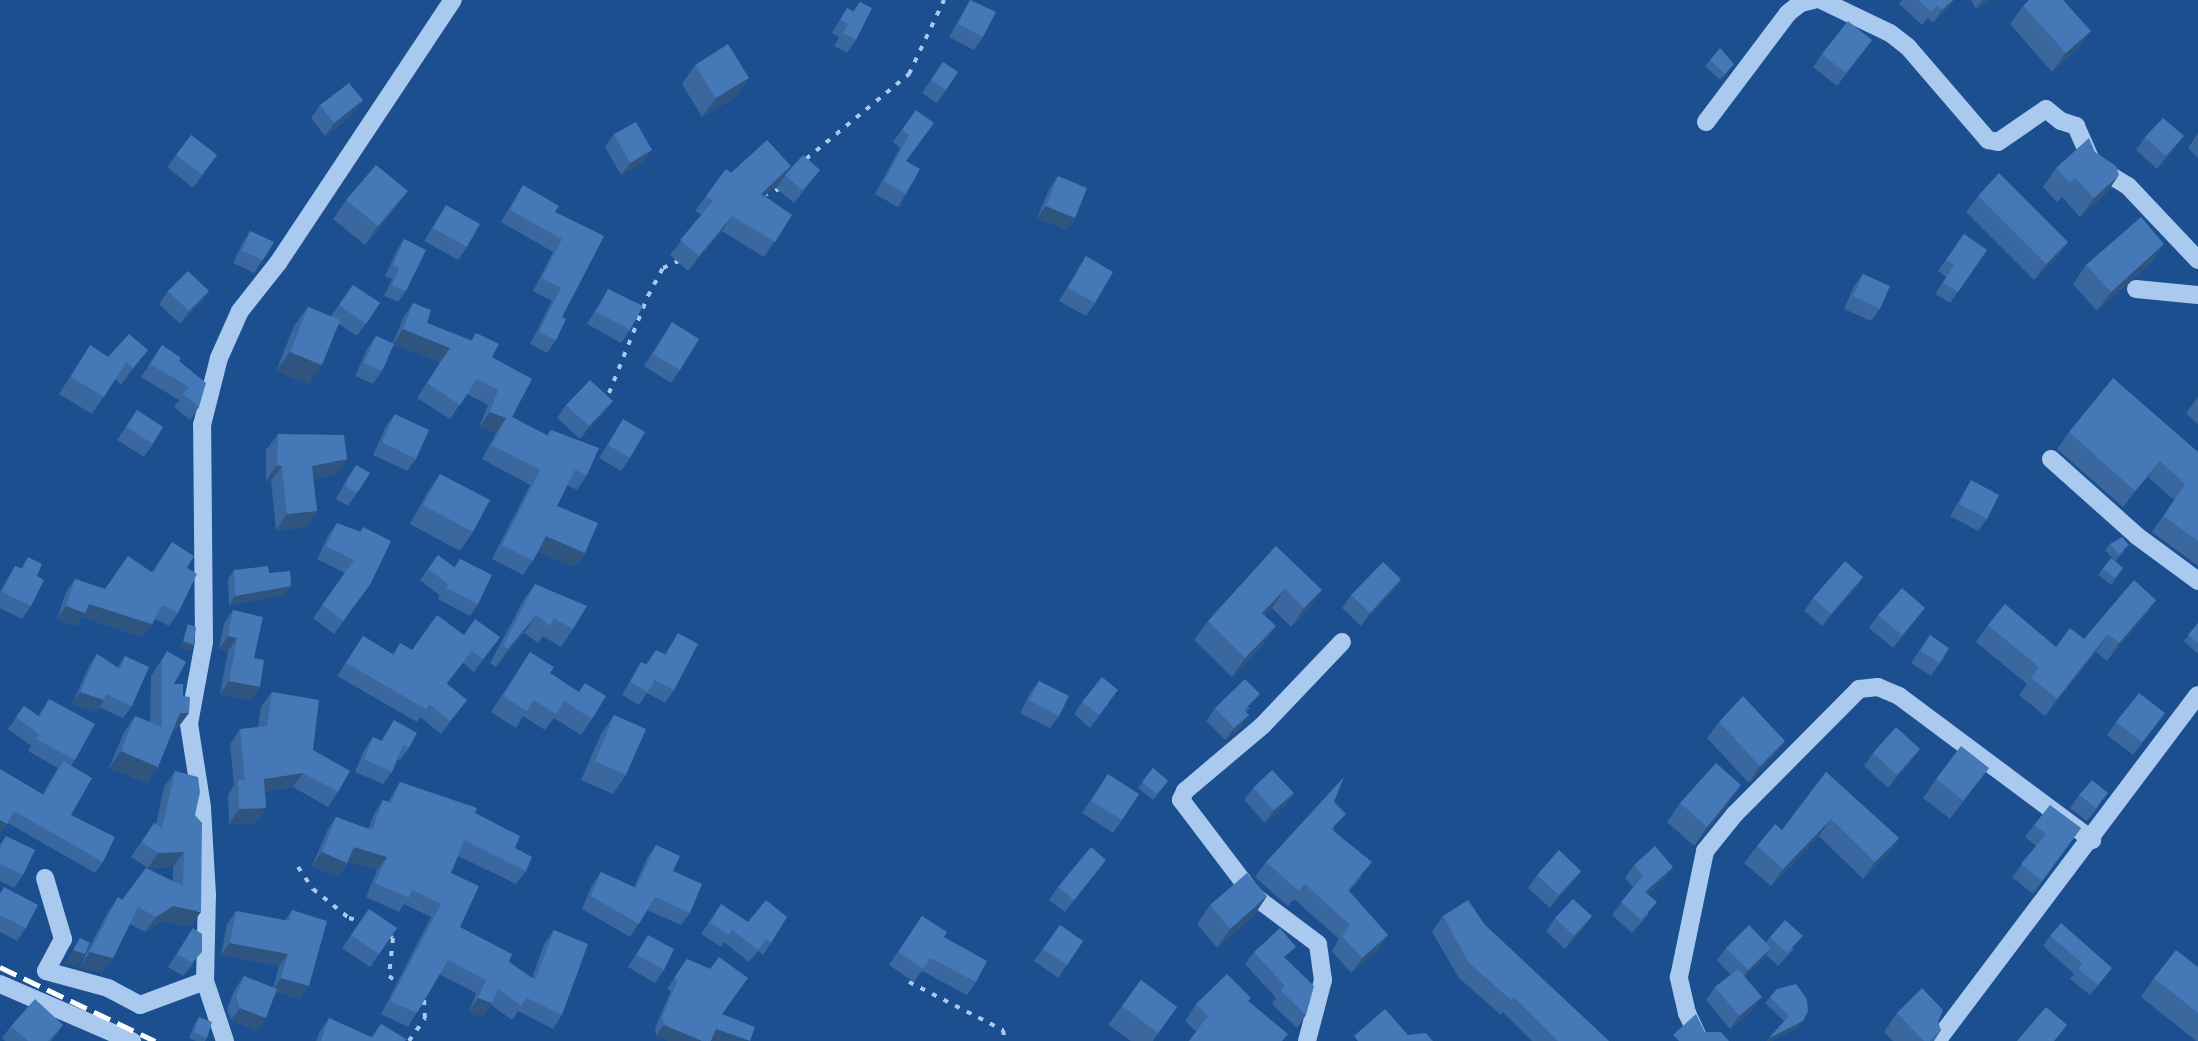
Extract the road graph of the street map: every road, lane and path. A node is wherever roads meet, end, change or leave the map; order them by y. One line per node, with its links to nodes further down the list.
1 (453, 0): 20 (street)
2 (944, 0): 5 (path)
3 (1817, 0): 4 (street); 9 (street)
4 (1706, 122)
5 (798, 172)
6 (791, 184): 7 (path)
7 (751, 202)
8 (686, 258): 12 (path)
9 (2198, 260)
10 (2136, 289): 11 (street)
11 (2198, 295)
12 (609, 393)
13 (2051, 460): 14 (street)
14 (2198, 581)
15 (1342, 642): 29 (street)
16 (2198, 695): 17 (street)
17 (2092, 840): 30 (street); 31 (street)
18 (298, 867): 23 (path)
19 (44, 878): 20 (street)
20 (205, 981): 26 (street)
21 (909, 982): 28 (path)
22 (0, 984): 25 (street)
23 (405, 985)
24 (416, 991): 27 (path)
25 (132, 1041)
26 (224, 1041)
27 (410, 1041)
28 (1004, 1041)
29 (1307, 1041)
30 (1700, 1041)
31 (1938, 1041)

